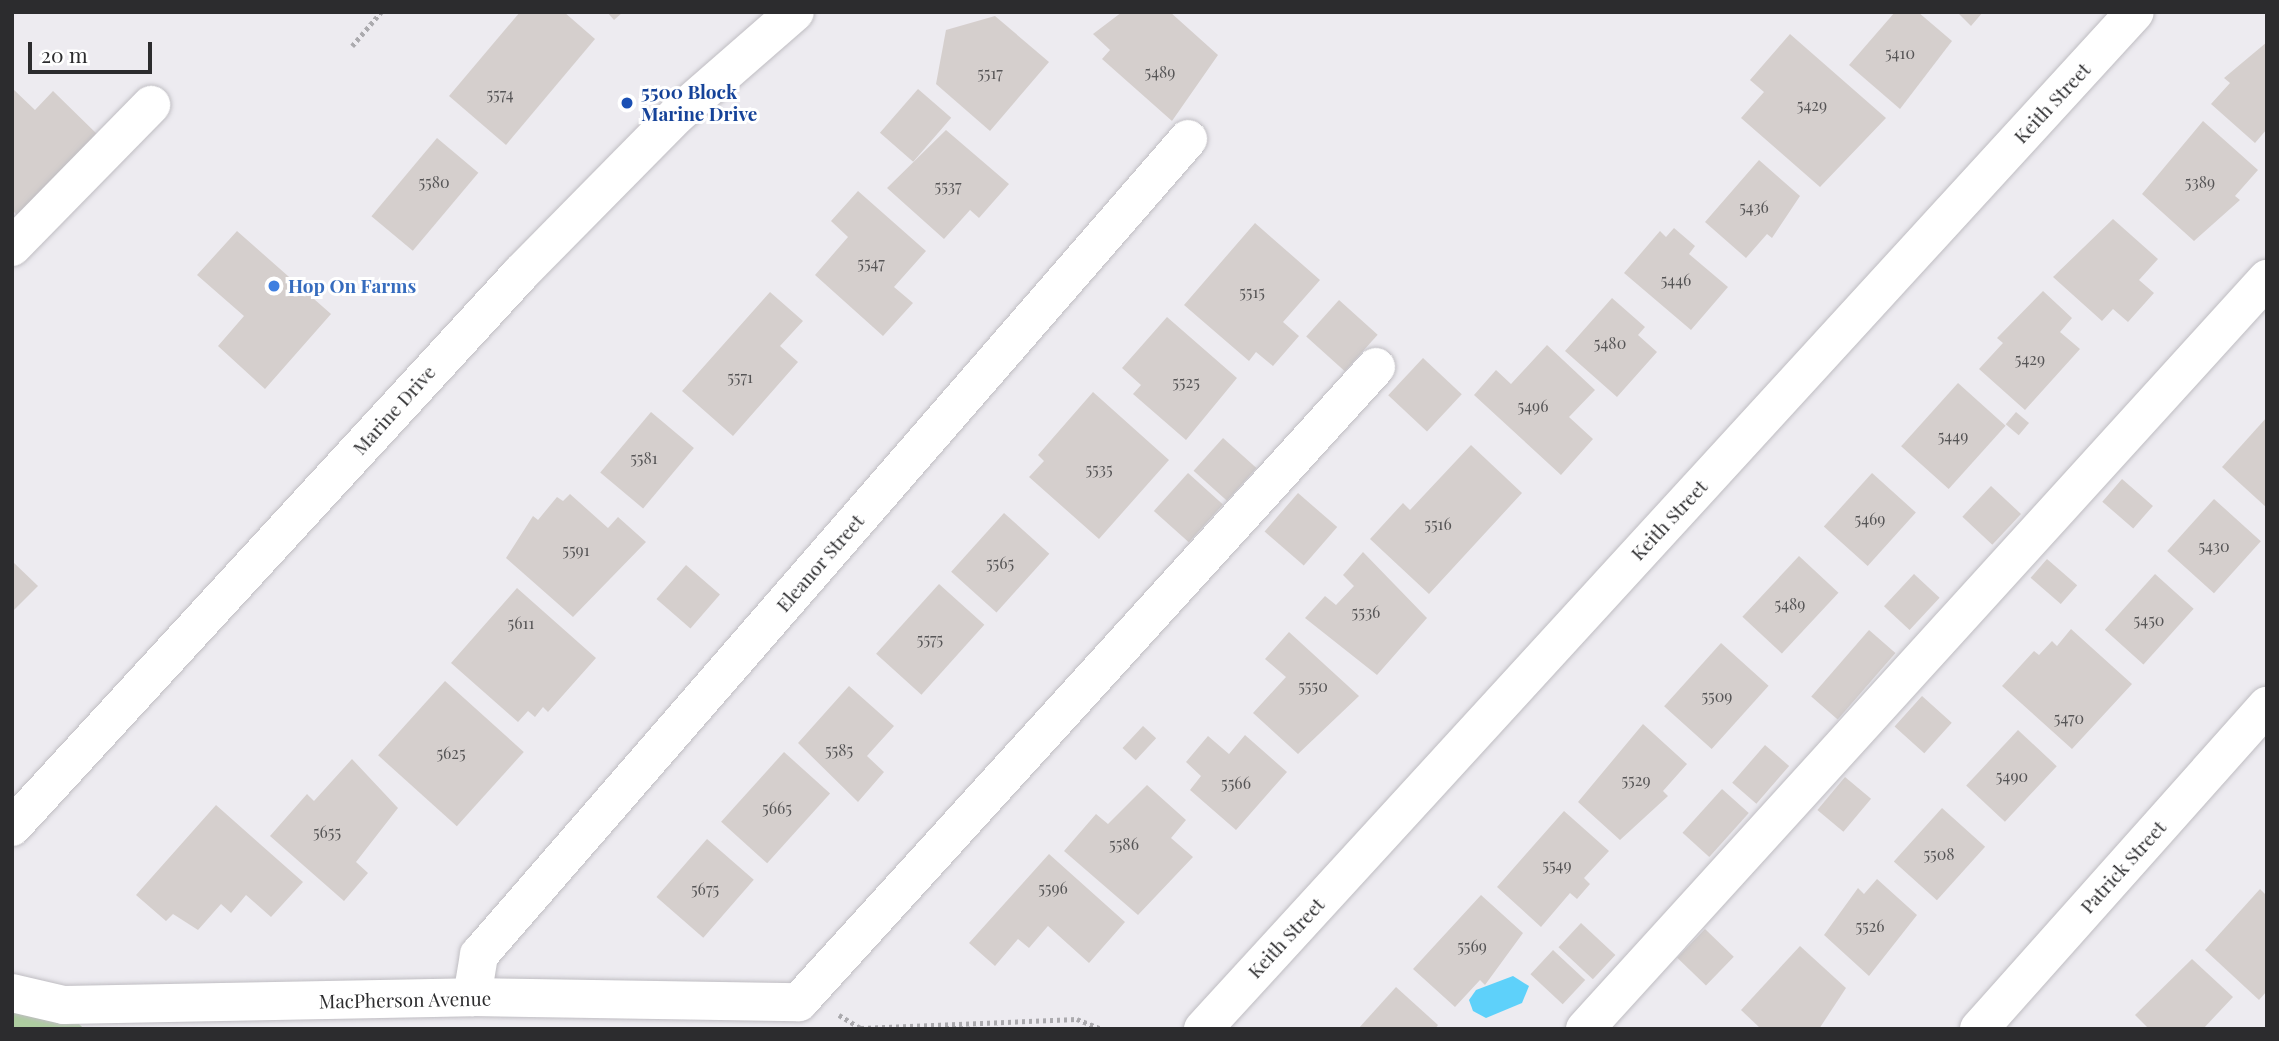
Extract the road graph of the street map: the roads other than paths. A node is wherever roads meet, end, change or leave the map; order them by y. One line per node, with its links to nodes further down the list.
1 (795, 12): 9 (street, Marine Drive)
2 (2135, 12): 12 (street, Keith Street)
3 (151, 105): 5 (street)
4 (1188, 139): 11 (street, Eleanor Street)
5 (12, 247)
6 (2265, 283): 13 (street)
7 (1376, 367): 11 (street, MacPherson Avenue)
8 (2267, 706): 14 (street, Patrick Street)
9 (12, 827)
10 (12, 993): 11 (street, MacPherson Avenue)
11 (472, 997)
12 (1203, 1029)
13 (1585, 1029)
14 (1979, 1029)

